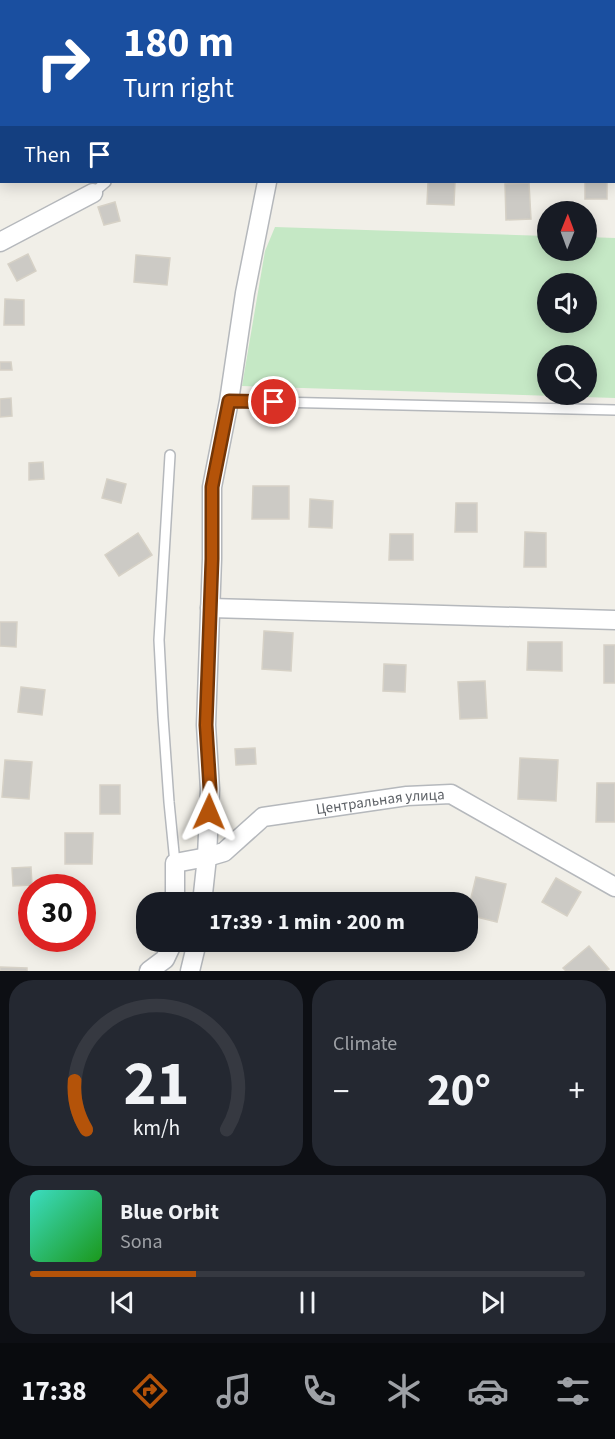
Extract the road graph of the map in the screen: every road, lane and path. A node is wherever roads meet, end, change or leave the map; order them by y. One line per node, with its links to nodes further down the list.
1 (267, 183): 4 (street)
2 (99, 187): 3 (street)
3 (0, 242)
4 (229, 401): 5 (lane); 7 (street)
5 (615, 411)
6 (170, 454): 10 (lane)
7 (210, 608): 8 (street); 9 (street)
8 (615, 620)
9 (207, 857): 10 (street, Центральная улица); 11 (street, Центральная улица); 13 (street)
10 (175, 863): 12 (street)
11 (615, 887)
12 (176, 892)
13 (203, 892)
14 (168, 952): 16 (street)
15 (195, 952): 17 (street)
16 (149, 971)
17 (190, 971)

